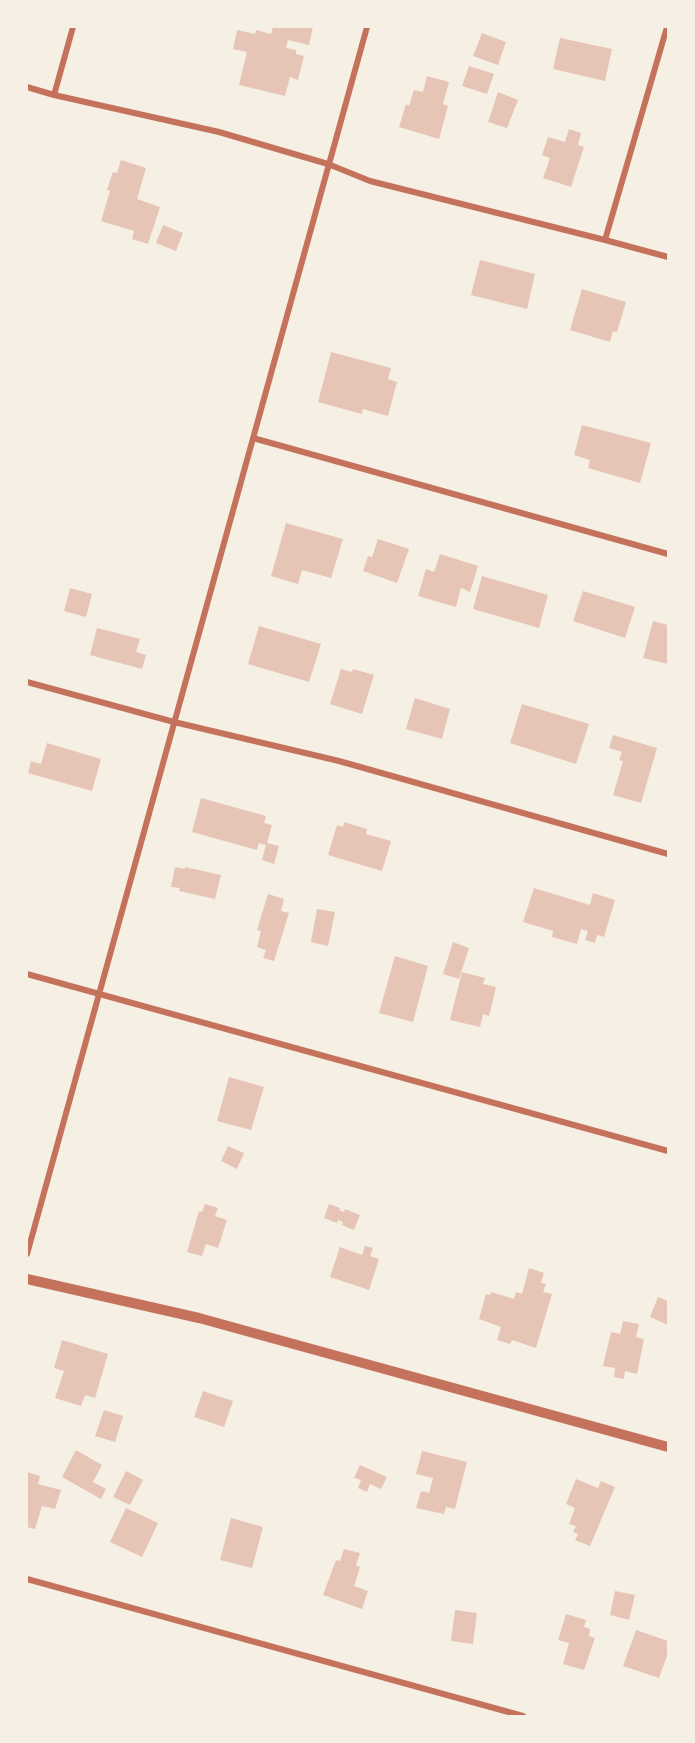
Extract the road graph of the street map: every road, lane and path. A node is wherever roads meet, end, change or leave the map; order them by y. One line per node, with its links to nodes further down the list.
1 (73, 27): 5 (street)
2 (367, 27): 6 (street)
3 (667, 27): 7 (street)
4 (27, 87): 5 (street)
5 (54, 95): 6 (street)
6 (328, 164): 7 (street); 9 (street)
7 (605, 240): 8 (street)
8 (668, 257)
9 (253, 438): 10 (street); 12 (street)
10 (668, 554)
11 (27, 682): 12 (street)
12 (174, 722): 13 (street); 15 (street)
13 (668, 854)
14 (27, 974): 15 (street)
15 (99, 994): 16 (street); 17 (street)
16 (668, 1151)
17 (27, 1254)
18 (27, 1279): 19 (street)
19 (668, 1447)
20 (27, 1579): 21 (street)
21 (523, 1716)

